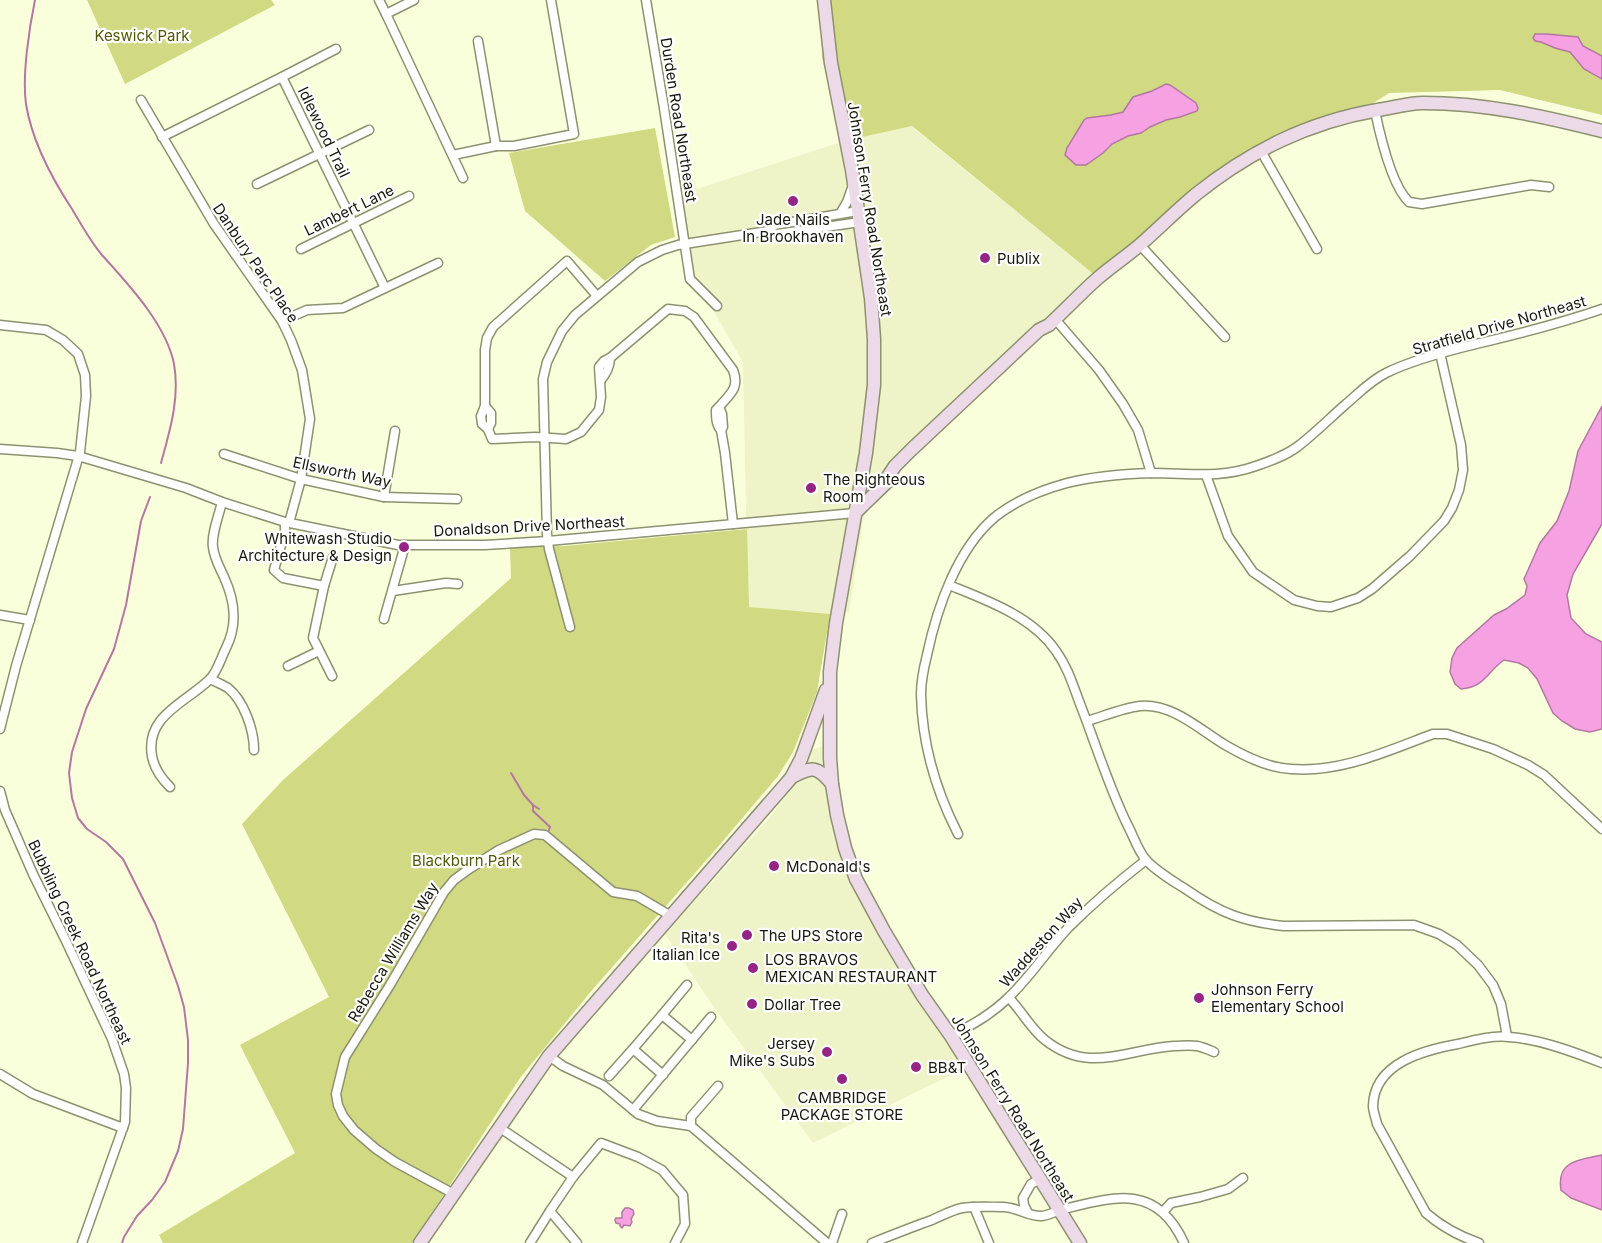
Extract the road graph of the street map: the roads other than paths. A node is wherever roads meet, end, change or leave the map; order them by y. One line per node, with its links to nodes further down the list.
1 (379, 0): 6 (street)
2 (414, 0): 6 (street)
3 (551, 0): 15 (street)
4 (646, 0): 28 (street, Durden Road Northeast)
5 (824, 0): 20 (main road, Johnson Ferry Road Northeast)
6 (386, 14): 18 (street)
7 (478, 41): 15 (street)
8 (336, 49): 9 (street)
9 (282, 76): 14 (street, Idlewood Trail); 17 (street, Idlewood Trail)
10 (141, 100): 14 (street, Danbury Parc Place)
11 (1375, 111): 13 (main road); 16 (main road); 22 (street)
12 (369, 130): 17 (street)
13 (1602, 131)
14 (162, 137): 37 (street, Danbury Parc Place)
15 (496, 146): 18 (street)
16 (1261, 151): 29 (main road); 31 (street)
17 (320, 154): 21 (street); 26 (street, Idlewood Trail)
18 (453, 155): 19 (street)
19 (463, 178)
20 (853, 182): 24 (street); 25 (main road, Johnson Ferry Road Northeast)
21 (257, 184)
22 (1549, 187)
23 (409, 196): 26 (street, Lambert Lane)
24 (840, 214): 25 (street); 27 (street)
25 (859, 216): 27 (street); 53 (main road, Johnson Ferry Road Northeast)
26 (354, 223): 30 (street, Lambert Lane); 33 (street, Idlewood Trail)
27 (768, 231): 28 (street)
28 (685, 244): 34 (street); 35 (street, Durden Road Northeast)
29 (1140, 245): 38 (main road); 40 (street)
30 (301, 249)
31 (1317, 249)
32 (438, 263): 33 (street)
33 (385, 288): 37 (street)
34 (597, 297): 43 (street); 43 (street)
35 (717, 306)
36 (1602, 309): 41 (street, Stratfield Drive Northeast)
37 (282, 321): 49 (street, Danbury Parc Place)
38 (1052, 322): 47 (street); 53 (main road)
39 (0, 325): 46 (street)
40 (1225, 337)
41 (1440, 353): 48 (street, Stratfield Drive Northeast); 48 (street)
42 (395, 431): 50 (street)
43 (545, 438): 55 (street); 56 (street)
44 (0, 449): 46 (street, Donaldson Drive Northeast)
45 (224, 454): 49 (street, Ellsworth Way)
46 (78, 456): 52 (street, Donaldson Drive Northeast); 64 (street)
47 (1151, 473): 48 (street, Stratfield Drive Northeast); 60 (street, Stratfield Drive Northeast)
48 (1206, 475)
49 (301, 479): 50 (street, Ellsworth Way); 54 (street, Danbury Parc Place)
50 (384, 497): 51 (street, Ellsworth Way)
51 (457, 499)
52 (222, 502): 54 (street, Donaldson Drive Northeast); 71 (street)
53 (855, 513): 55 (street, Donaldson Drive Northeast); 69 (main road, Johnson Ferry Road Northeast)
54 (287, 522): 57 (street, Donaldson Drive Northeast); 61 (street, Danbury Parc Place)
55 (733, 524): 56 (street, Donaldson Drive Northeast)
56 (548, 541): 57 (street, Donaldson Drive Northeast); 66 (street)
57 (405, 545): 62 (street)
58 (333, 557): 61 (street)
59 (458, 584): 62 (street)
60 (949, 585): 72 (street); 82 (street, Stratfield Drive Northeast)
61 (324, 586): 67 (street)
62 (393, 591): 65 (street)
63 (0, 615): 64 (street)
64 (30, 620): 73 (street)
65 (384, 620)
66 (570, 627)
67 (320, 651): 68 (street); 70 (street)
68 (288, 666)
69 (830, 672): 74 (main road); 76 (main road, Johnson Ferry Road Northeast)
70 (332, 676)
71 (211, 679): 75 (street); 79 (street)
72 (1087, 721): 81 (street); 83 (street)
73 (0, 729)
74 (811, 733): 76 (main road); 77 (main road)
75 (254, 750)
76 (830, 758): 78 (main road, Johnson Ferry Road Northeast)
77 (791, 778): 78 (main road); 84 (main road)
78 (832, 784): 89 (main road, Johnson Ferry Road Northeast)
79 (170, 787)
80 (0, 791): 102 (street, Bubbling Creek Road Northeast)
81 (1602, 830)
82 (958, 834)
83 (1146, 860): 86 (street, Waddeston Way); 90 (street)
84 (671, 916): 94 (main road); 107 (street, Rebecca Williams Way)
85 (687, 985): 87 (street)
86 (1009, 998): 89 (street, Waddeston Way); 93 (street)
87 (662, 1015): 91 (street); 92 (street)
88 (711, 1017): 91 (street)
89 (951, 1036): 106 (main road, Johnson Ferry Road Northeast)
90 (1507, 1036): 95 (street); 127 (street)
91 (692, 1040): 97 (street)
92 (633, 1049): 97 (street); 98 (street)
93 (1215, 1052)
94 (549, 1056): 100 (street); 103 (main road)
95 (1602, 1063)
96 (0, 1074): 102 (street)
97 (663, 1075): 100 (street)
98 (609, 1076)
99 (718, 1086): 101 (street)
100 (633, 1110): 101 (street)
101 (691, 1126): 121 (street)
102 (123, 1128): 116 (street, Bubbling Creek Road Northeast)
103 (500, 1128): 104 (street); 107 (main road)
104 (573, 1177): 111 (street); 120 (street)
105 (1243, 1178): 113 (street)
106 (1040, 1179): 108 (street); 112 (main road, Johnson Ferry Road Northeast)
107 (454, 1194): 117 (main road)
108 (1023, 1198): 110 (street); 114 (street)
109 (974, 1207): 110 (street); 123 (street); 124 (street)
110 (1007, 1207): 114 (street)
111 (550, 1210): 118 (street); 119 (street)
112 (1059, 1210): 113 (street); 114 (street); 125 (main road, Johnson Ferry Road Northeast)
113 (1163, 1212): 126 (street)
114 (1028, 1213)
115 (842, 1214): 122 (street)
116 (82, 1243)
117 (420, 1243)
118 (530, 1243)
119 (577, 1243)
120 (675, 1243)
121 (827, 1243)
122 (832, 1243)
123 (872, 1243)
124 (988, 1243)
125 (1080, 1243)
126 (1184, 1243)
127 (1479, 1243)

